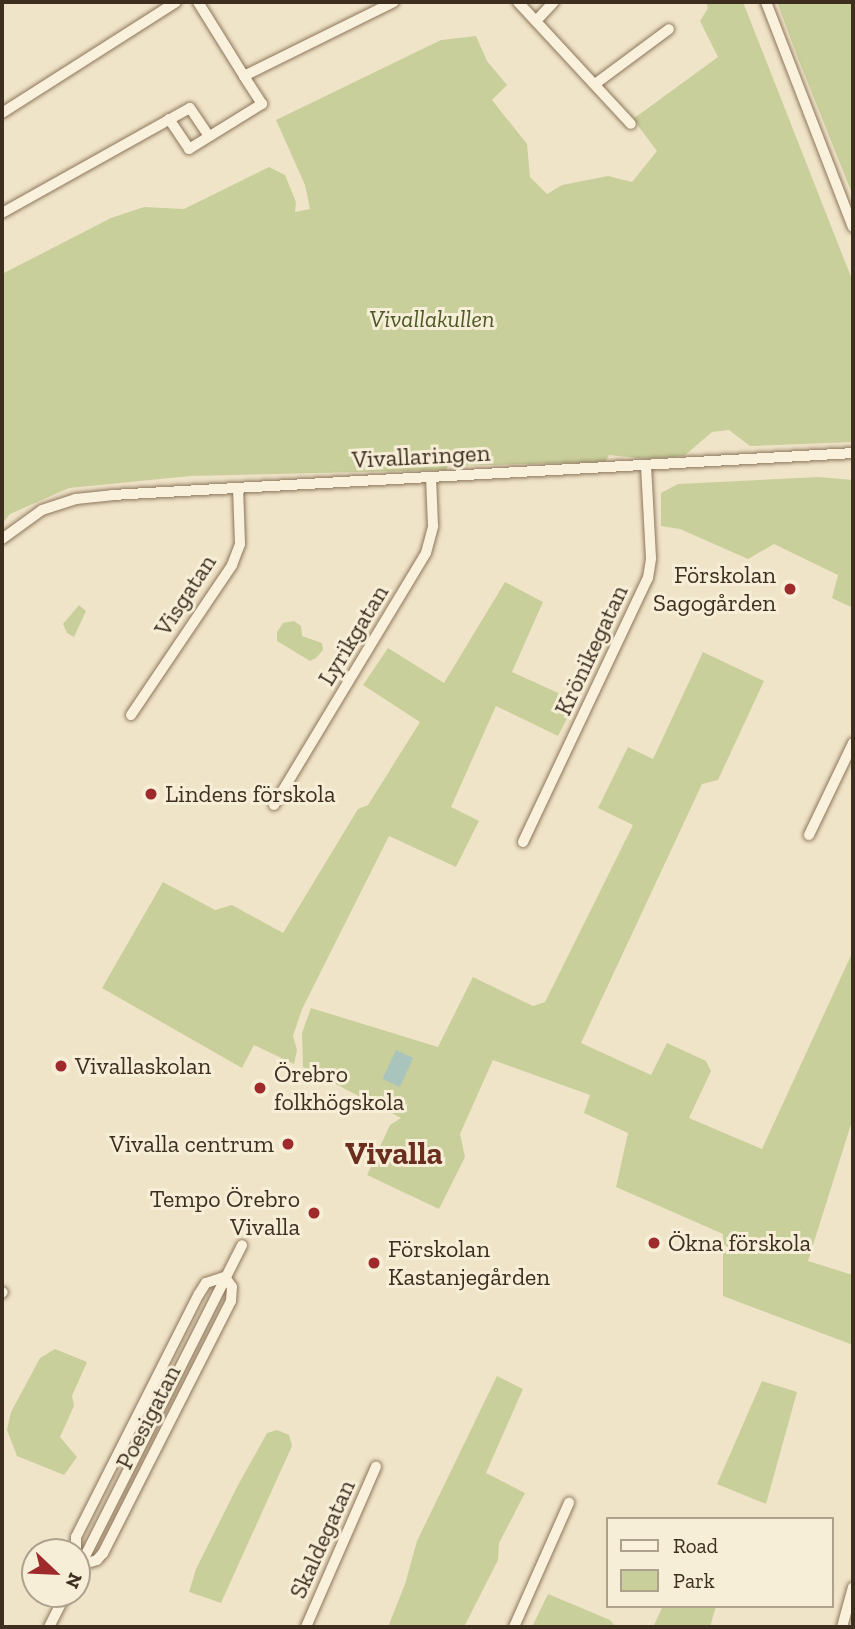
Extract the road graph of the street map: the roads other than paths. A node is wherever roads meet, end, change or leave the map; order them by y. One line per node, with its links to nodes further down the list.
1 (176, 2): 11 (street)
2 (200, 2): 9 (street)
3 (394, 2): 9 (street)
4 (518, 2): 7 (street)
5 (554, 2): 7 (street)
6 (765, 2): 16 (street)
7 (536, 21): 10 (street)
8 (669, 29): 10 (street)
9 (244, 76): 14 (street)
10 (595, 84): 13 (street)
11 (2, 113)
12 (169, 118): 14 (street); 14 (street); 15 (street)
13 (631, 124)
14 (209, 136)
15 (2, 213)
16 (853, 227)
17 (853, 453): 18 (street, Vivallaringen)
18 (646, 465): 19 (street, Vivallaringen); 26 (street, Krönikegatan)
19 (431, 477): 20 (street, Vivallaringen); 24 (street, Lyrikgatan)
20 (238, 488): 21 (street, Vivallaringen); 22 (street, Visgatan)
21 (2, 539)
22 (131, 715)
23 (853, 743): 25 (street)
24 (274, 805)
25 (809, 835)
26 (523, 842)
27 (242, 1245): 28 (street, Poesigatan)
28 (225, 1277): 31 (street, Poesigatan); 32 (street, Poesigatan); 33 (street, Poesigatan)
29 (376, 1468): 37 (street, Skaldegatan)
30 (569, 1503): 38 (street)
31 (76, 1538)
32 (90, 1538)
33 (91, 1560)
34 (853, 1587): 39 (street)
35 (59, 1608): 36 (street)
36 (50, 1627)
37 (306, 1627)
38 (514, 1627)
39 (842, 1627)

